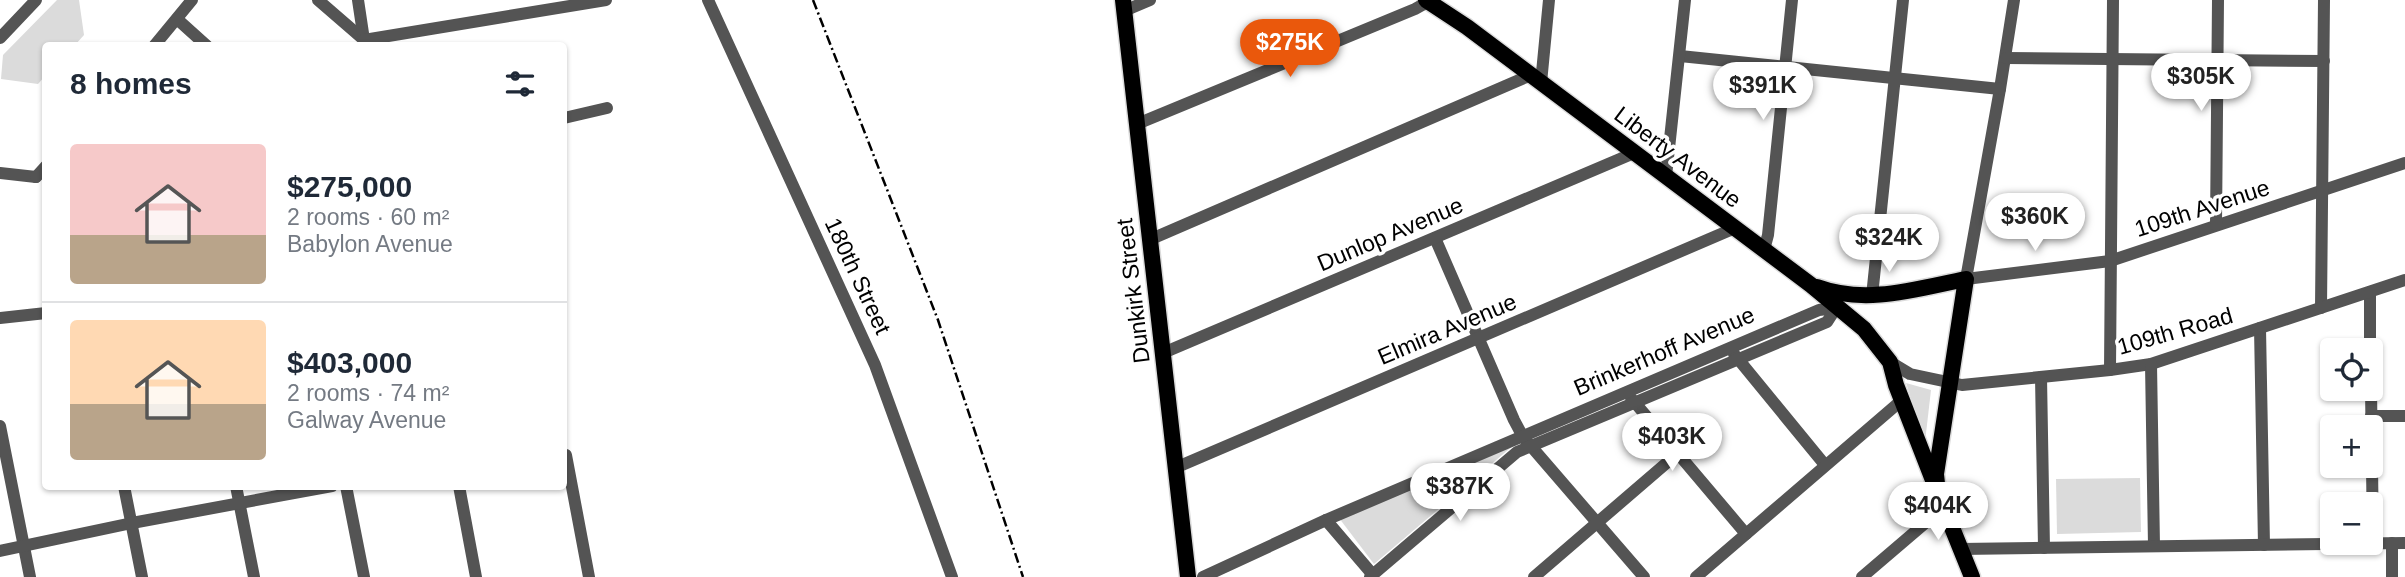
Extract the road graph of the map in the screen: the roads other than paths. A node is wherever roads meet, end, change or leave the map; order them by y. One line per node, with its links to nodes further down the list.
1 (36, 0): 19 (street)
2 (192, 0): 18 (street)
3 (318, 0): 22 (street)
4 (358, 0): 23 (street)
5 (606, 0): 24 (street)
6 (708, 0): 104 (street, 180th Street)
7 (1150, 0): 17 (street)
8 (1549, 0): 32 (street)
9 (1685, 0): 25 (street)
10 (1792, 0): 30 (street)
11 (1903, 0): 31 (street)
12 (2014, 0): 26 (street)
13 (2113, 0): 27 (street)
14 (2218, 0): 28 (street)
15 (2324, 0): 29 (street)
16 (1429, 1): 32 (main road, Liberty Avenue); 36 (street)
17 (1123, 5): 36 (main road, Dunkirk Street)
18 (177, 19): 20 (street); 21 (street)
19 (0, 38)
20 (157, 42)
21 (203, 42)
22 (366, 42)
23 (367, 42)
24 (373, 42)
25 (1680, 56): 30 (street); 40 (street)
26 (2006, 58): 27 (street); 33 (street)
27 (2112, 59): 28 (street); 48 (street)
28 (2218, 59): 29 (street); 43 (street)
29 (2323, 61): 42 (street)
30 (1785, 66): 31 (street); 47 (street)
31 (1895, 77): 33 (street); 53 (street)
32 (1536, 79): 37 (main road, Liberty Avenue); 46 (street)
33 (2000, 89): 49 (street)
34 (607, 108): 35 (street)
35 (567, 117)
36 (1137, 124): 46 (main road, Dunkirk Street)
37 (1634, 152): 40 (main road, Liberty Avenue); 45 (street, Dunlop Avenue)
38 (2405, 163): 42 (street, 109th Avenue)
39 (0, 173): 41 (street)
40 (1666, 176): 44 (main road, Liberty Avenue)
41 (41, 181)
42 (2322, 190): 43 (street, 109th Avenue); 55 (street)
43 (2216, 225): 48 (street, 109th Avenue)
44 (1735, 228): 47 (main road, Liberty Avenue); 59 (street, Elmira Avenue)
45 (1436, 238): 59 (street); 61 (street, Dunlop Avenue)
46 (1149, 240): 61 (main road, Dunkirk Street)
47 (1764, 250): 51 (main road, Liberty Avenue)
48 (2110, 261): 49 (street, 109th Avenue); 65 (street)
49 (1966, 279): 53 (main road); 67 (main road)
50 (2405, 281): 52 (street, 109th Road)
51 (1811, 285): 53 (main road); 54 (main road, Liberty Avenue)
52 (2370, 292): 55 (street, 109th Road); 60 (street)
53 (1872, 296)
54 (1836, 308): 62 (street, Brinkerhoff Avenue); 63 (main road, Liberty Avenue)
55 (2321, 308): 58 (street, 109th Road)
56 (42, 313): 57 (street)
57 (0, 318)
58 (2260, 328): 64 (street, 109th Road); 91 (street)
59 (1479, 338): 73 (street); 77 (street, Elmira Avenue)
60 (2370, 338)
61 (1163, 353): 77 (main road, Dunkirk Street)
62 (1734, 354): 68 (street, Brinkerhoff Avenue); 76 (street)
63 (1890, 362): 67 (street, Liberty Avenue); 69 (main road, Liberty Avenue)
64 (2151, 364): 65 (street, 109th Road); 93 (street)
65 (2110, 370): 66 (street, 109th Road)
66 (2041, 377): 67 (street, 109th Road); 94 (street)
67 (1949, 384): 83 (main road)
68 (1631, 398): 73 (street, Brinkerhoff Avenue); 74 (street)
69 (1902, 400): 76 (street); 83 (main road, Liberty Avenue)
70 (2383, 416): 71 (street)
71 (2405, 416)
72 (0, 426): 92 (street)
73 (1527, 442): 85 (street, Brinkerhoff Avenue); 86 (street); 97 (street)
74 (1677, 454): 86 (street); 88 (street)
75 (567, 460): 103 (street)
76 (1825, 465): 88 (street)
77 (1175, 468): 105 (main road, Dunkirk Street)
78 (125, 490): 87 (street)
79 (237, 490): 84 (street)
80 (312, 490): 84 (street)
81 (347, 490): 101 (street)
82 (460, 490): 102 (street)
83 (1941, 500): 95 (main road, Liberty Avenue); 110 (street)
84 (240, 504): 87 (street); 100 (street)
85 (1326, 520): 97 (street); 106 (street, Brinkerhoff Avenue)
86 (1597, 522): 107 (street); 108 (street)
87 (132, 523): 92 (street); 99 (street)
88 (1746, 534): 109 (street)
89 (2398, 543): 112 (street)
90 (2320, 544): 91 (street)
91 (2264, 545): 93 (street)
92 (25, 546): 96 (street); 98 (street)
93 (2154, 546): 94 (street)
94 (2045, 548): 95 (street)
95 (1960, 550): 111 (main road, Liberty Avenue)
96 (0, 551)
97 (1371, 576)
98 (30, 577)
99 (142, 577)
100 (254, 577)
101 (364, 577)
102 (476, 577)
103 (589, 577)
104 (952, 577)
105 (1188, 577)
106 (1203, 577)
107 (1534, 577)
108 (1644, 577)
109 (1696, 577)
110 (1862, 577)
111 (1972, 577)
112 (2392, 577)

